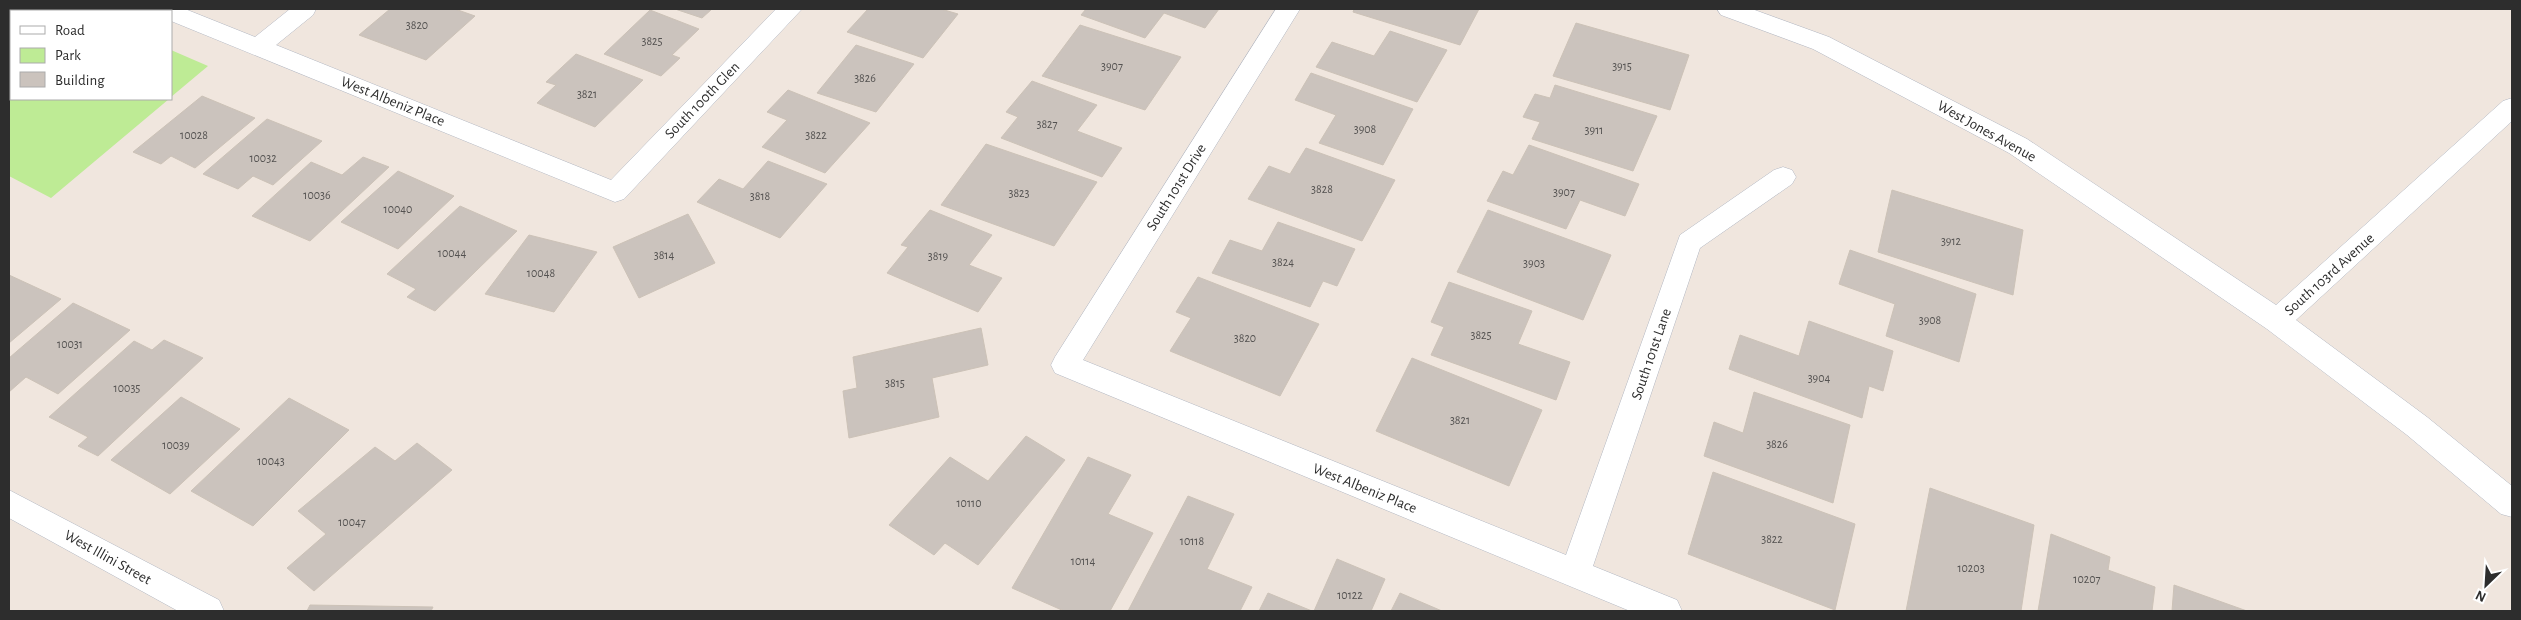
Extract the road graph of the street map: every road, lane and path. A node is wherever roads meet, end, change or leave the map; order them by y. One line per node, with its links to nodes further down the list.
1 (305, 9): 6 (street)
2 (790, 9): 9 (street, South 100th Glen)
3 (1288, 9): 11 (street, South 101st Drive)
4 (1729, 9): 10 (street, West Jones Avenue)
5 (172, 12): 6 (street, West Albeniz Place)
6 (259, 46): 9 (street, West Albeniz Place)
7 (2512, 107): 10 (street, South 103rd Avenue)
8 (1783, 177): 14 (street, South 101st Lane)
9 (615, 192)
10 (2277, 321): 13 (street, South 103rd Avenue)
11 (1065, 365): 14 (street, West Albeniz Place)
12 (9, 503): 15 (street, West Illini Street)
13 (2512, 504)
14 (1575, 573): 16 (street, West Albeniz Place)
15 (208, 611)
16 (1666, 611)

